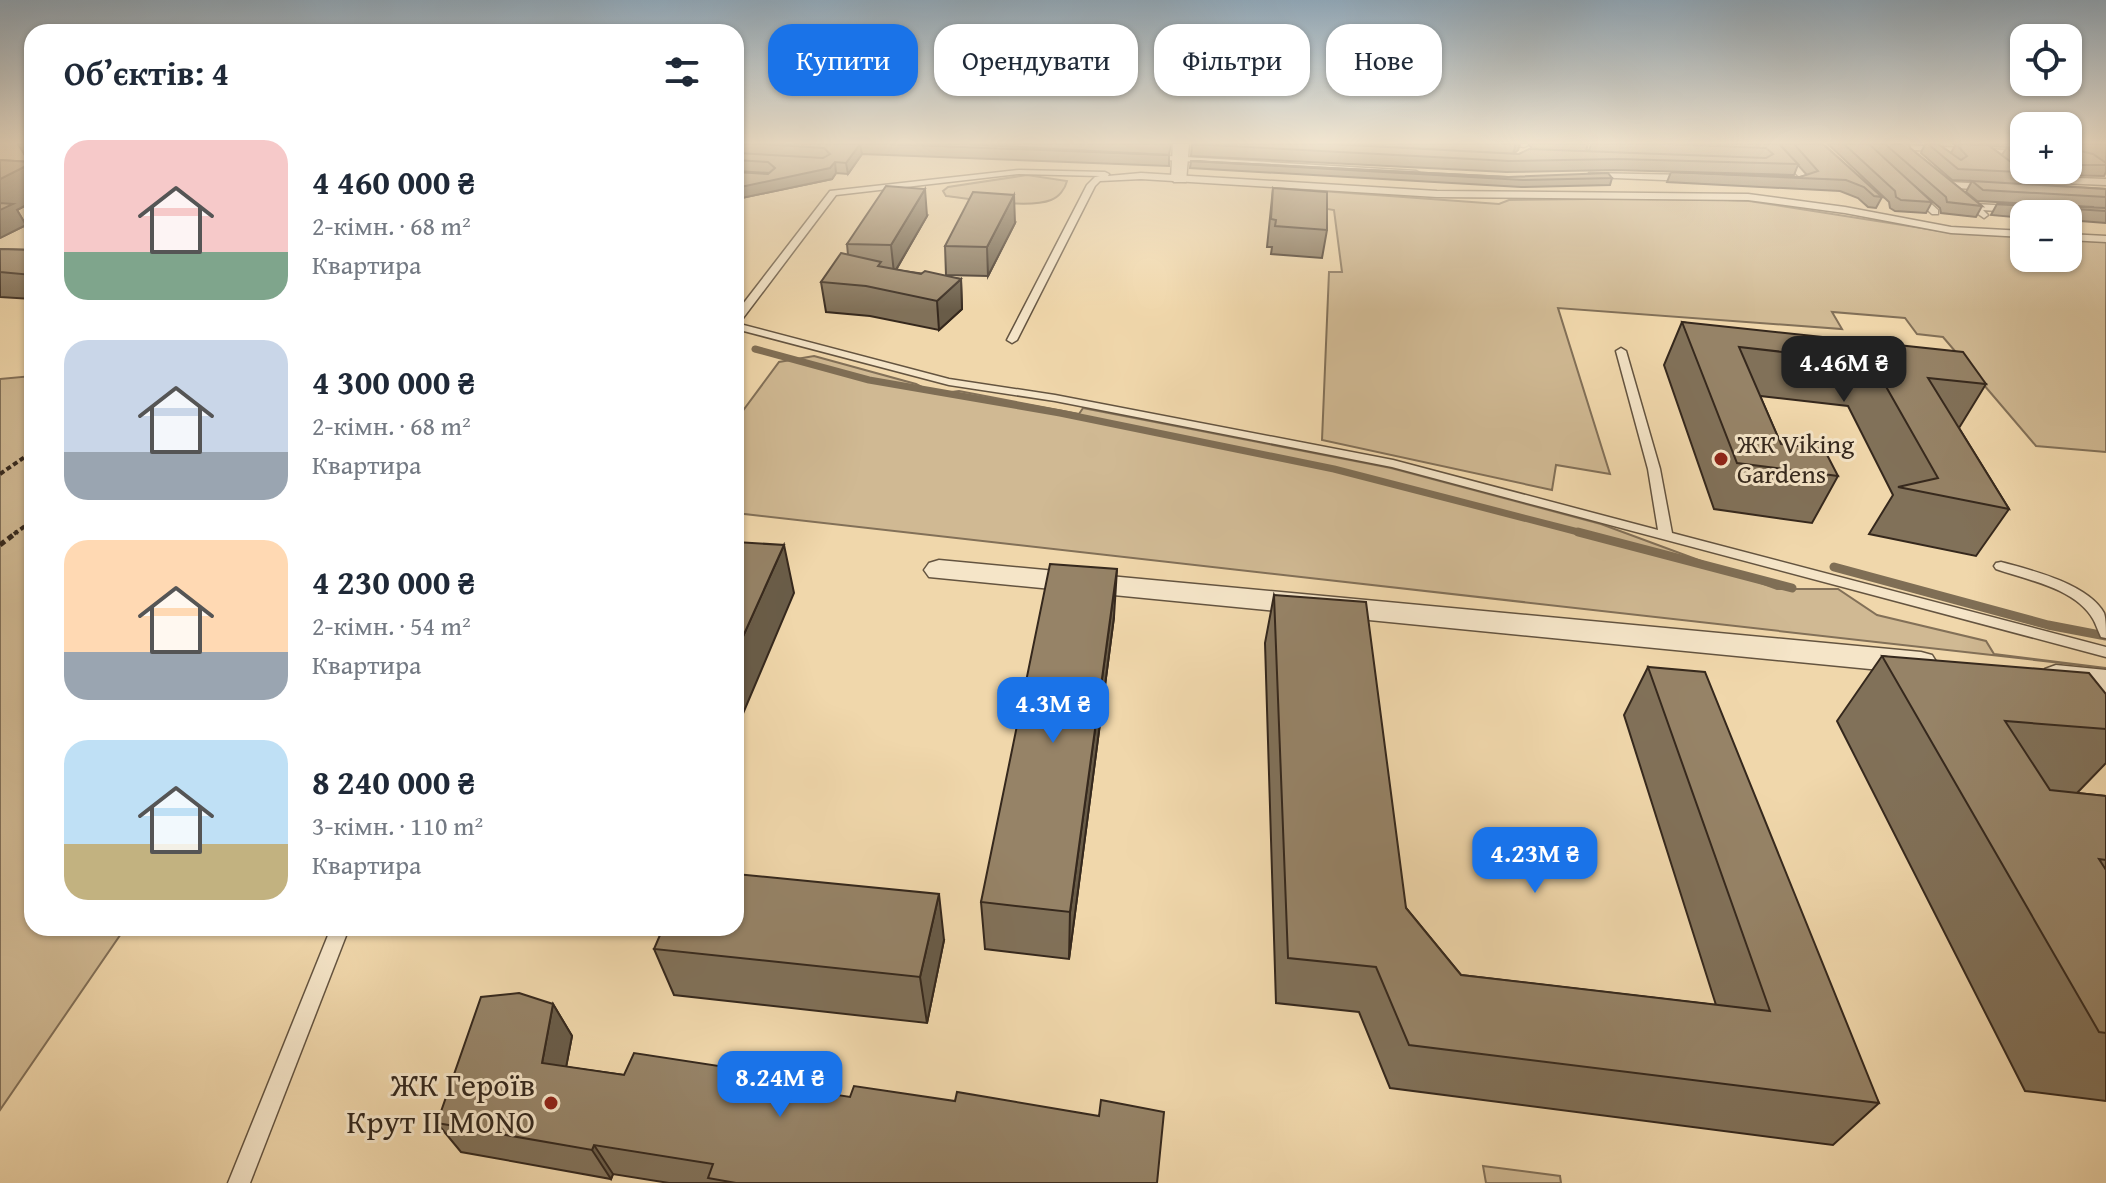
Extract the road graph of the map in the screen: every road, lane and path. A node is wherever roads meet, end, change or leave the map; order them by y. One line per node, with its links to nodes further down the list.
1 (828, 199): 13 (lane)
2 (1084, 199): 15 (lane)
3 (1764, 199): 10 (lane)
4 (1921, 199): 8 (lane)
5 (1965, 199): 6 (lane)
6 (1974, 207): 7 (lane); 9 (lane)
7 (2010, 209)
8 (1935, 212)
9 (1984, 215)
10 (2010, 233)
11 (2082, 238): 12 (lane)
12 (2106, 239)
13 (744, 312)
14 (744, 325): 20 (lane)
15 (1012, 340)
16 (1621, 351): 20 (lane)
17 (24, 458): 18 (path)
18 (0, 474)
19 (24, 527): 21 (path)
20 (1666, 535): 25 (lane)
21 (0, 545)
22 (2001, 566): 24 (lane)
23 (939, 570): 26 (street)
24 (2106, 633)
25 (2106, 652)
26 (1947, 666)
27 (2027, 674): 28 (street)
28 (2106, 682)
29 (337, 936): 30 (lane)
30 (239, 1183)

